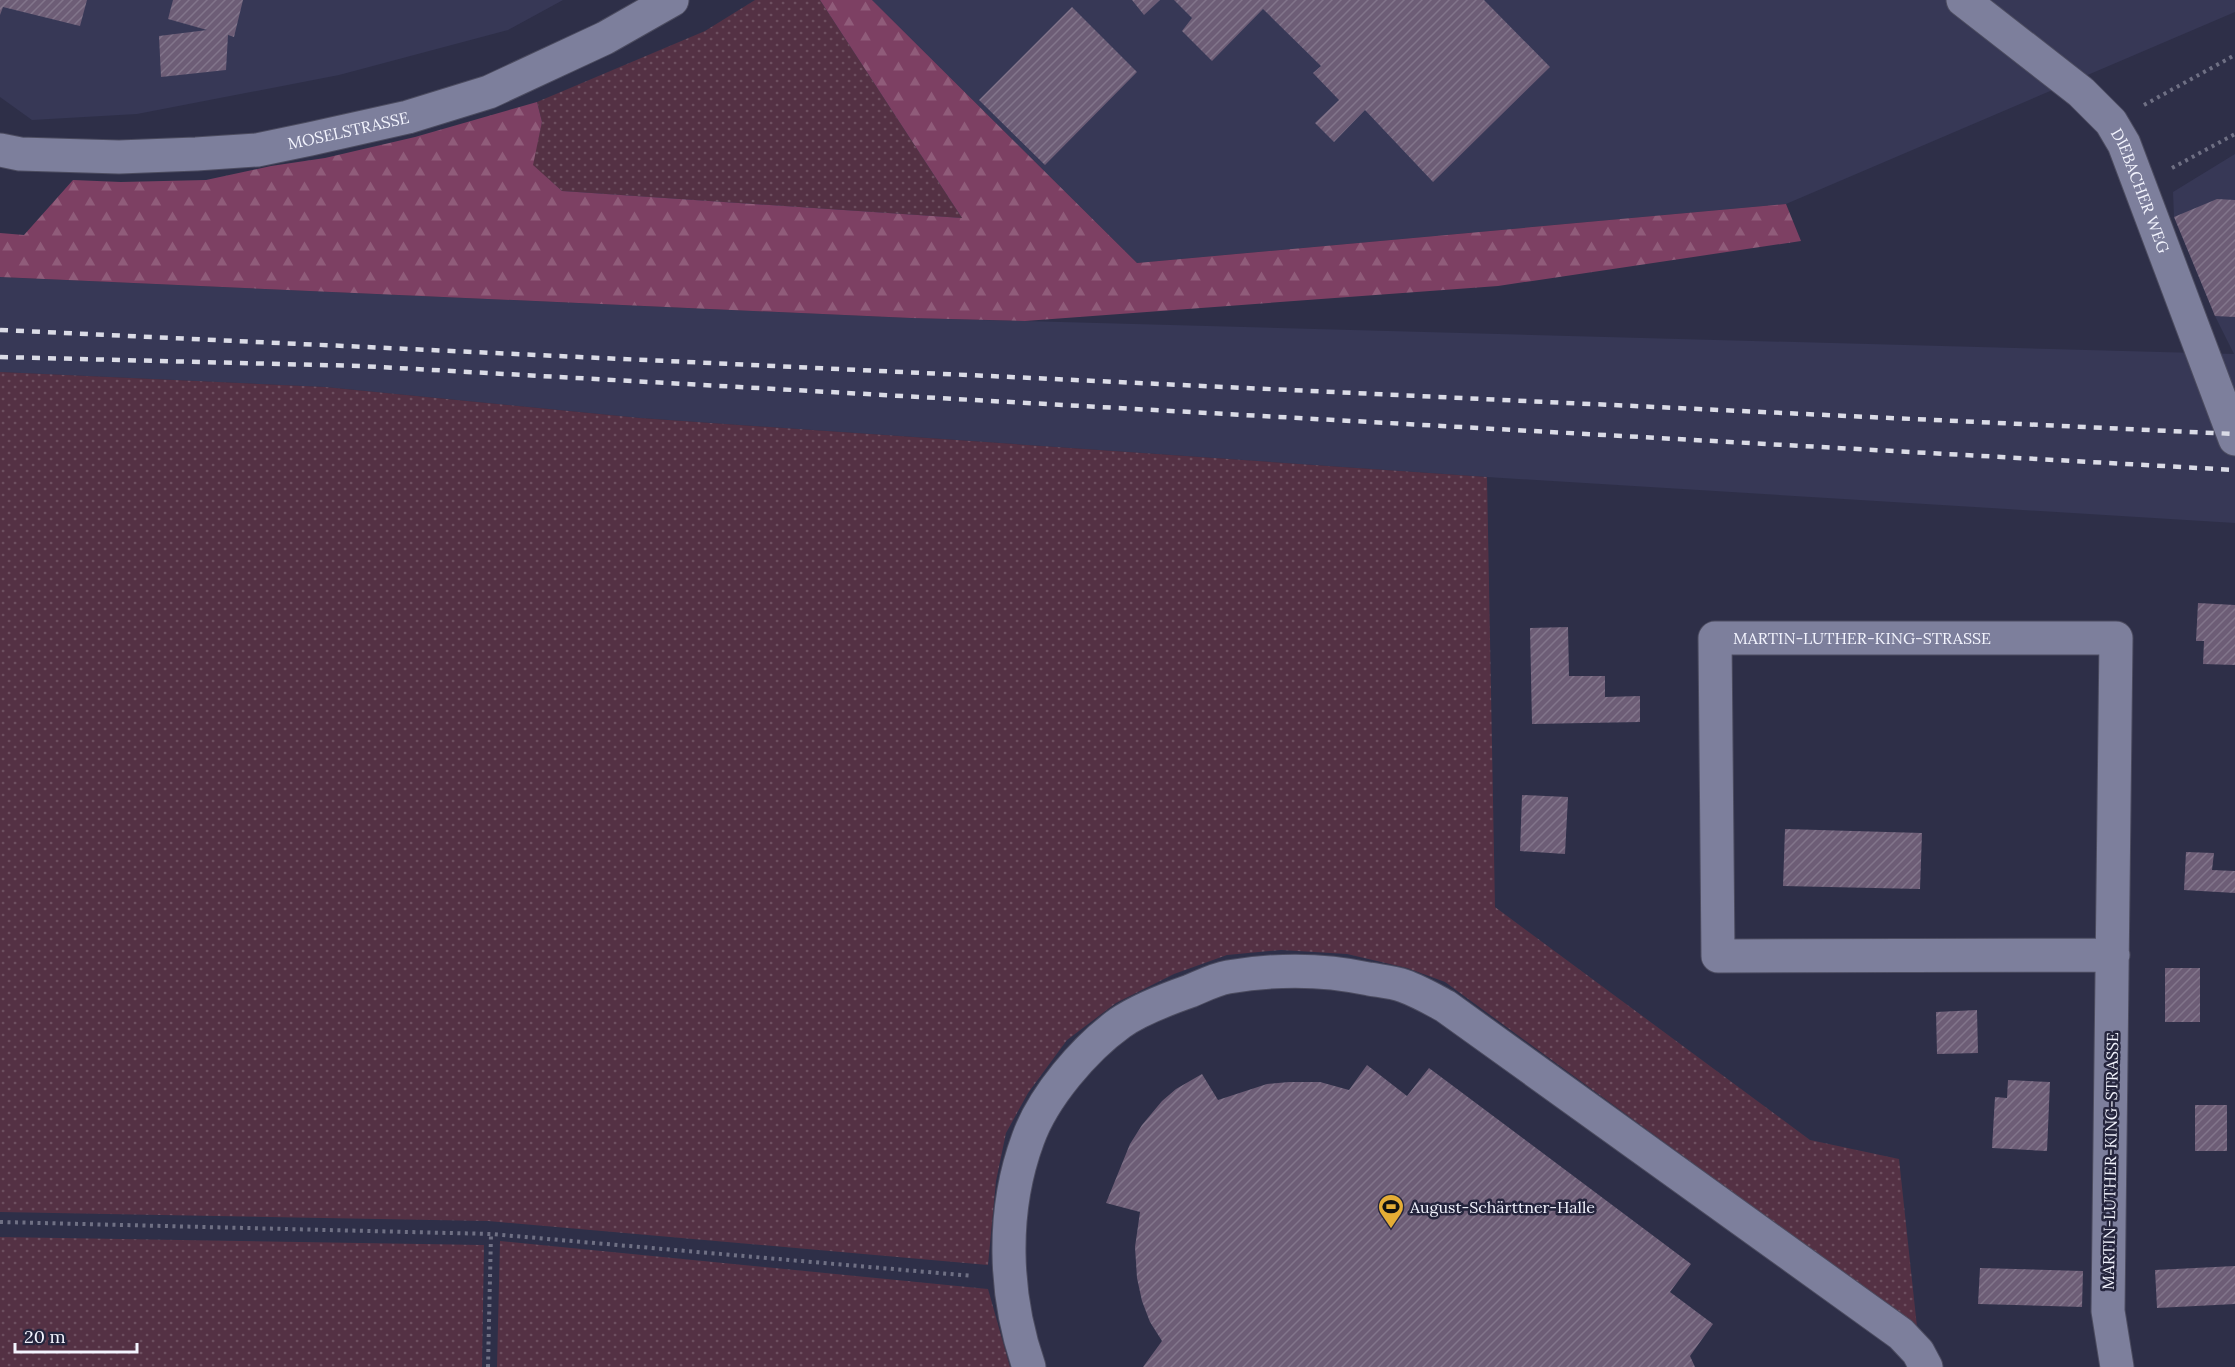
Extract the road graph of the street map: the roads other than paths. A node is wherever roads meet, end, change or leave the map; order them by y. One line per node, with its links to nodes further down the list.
1 (672, 0): 3 (street, MOSELSTRASSE)
2 (1963, 0): 4 (street, DIEBACHER WEG)
3 (0, 150)
4 (2235, 439)
5 (2113, 955): 5 (street, MARTIN-LUTHER-KING-STRASSE); 8 (street, MARTIN-LUTHER-KING-STRASSE)
6 (1029, 1367): 7 (street)
7 (1926, 1367)
8 (2118, 1367)

